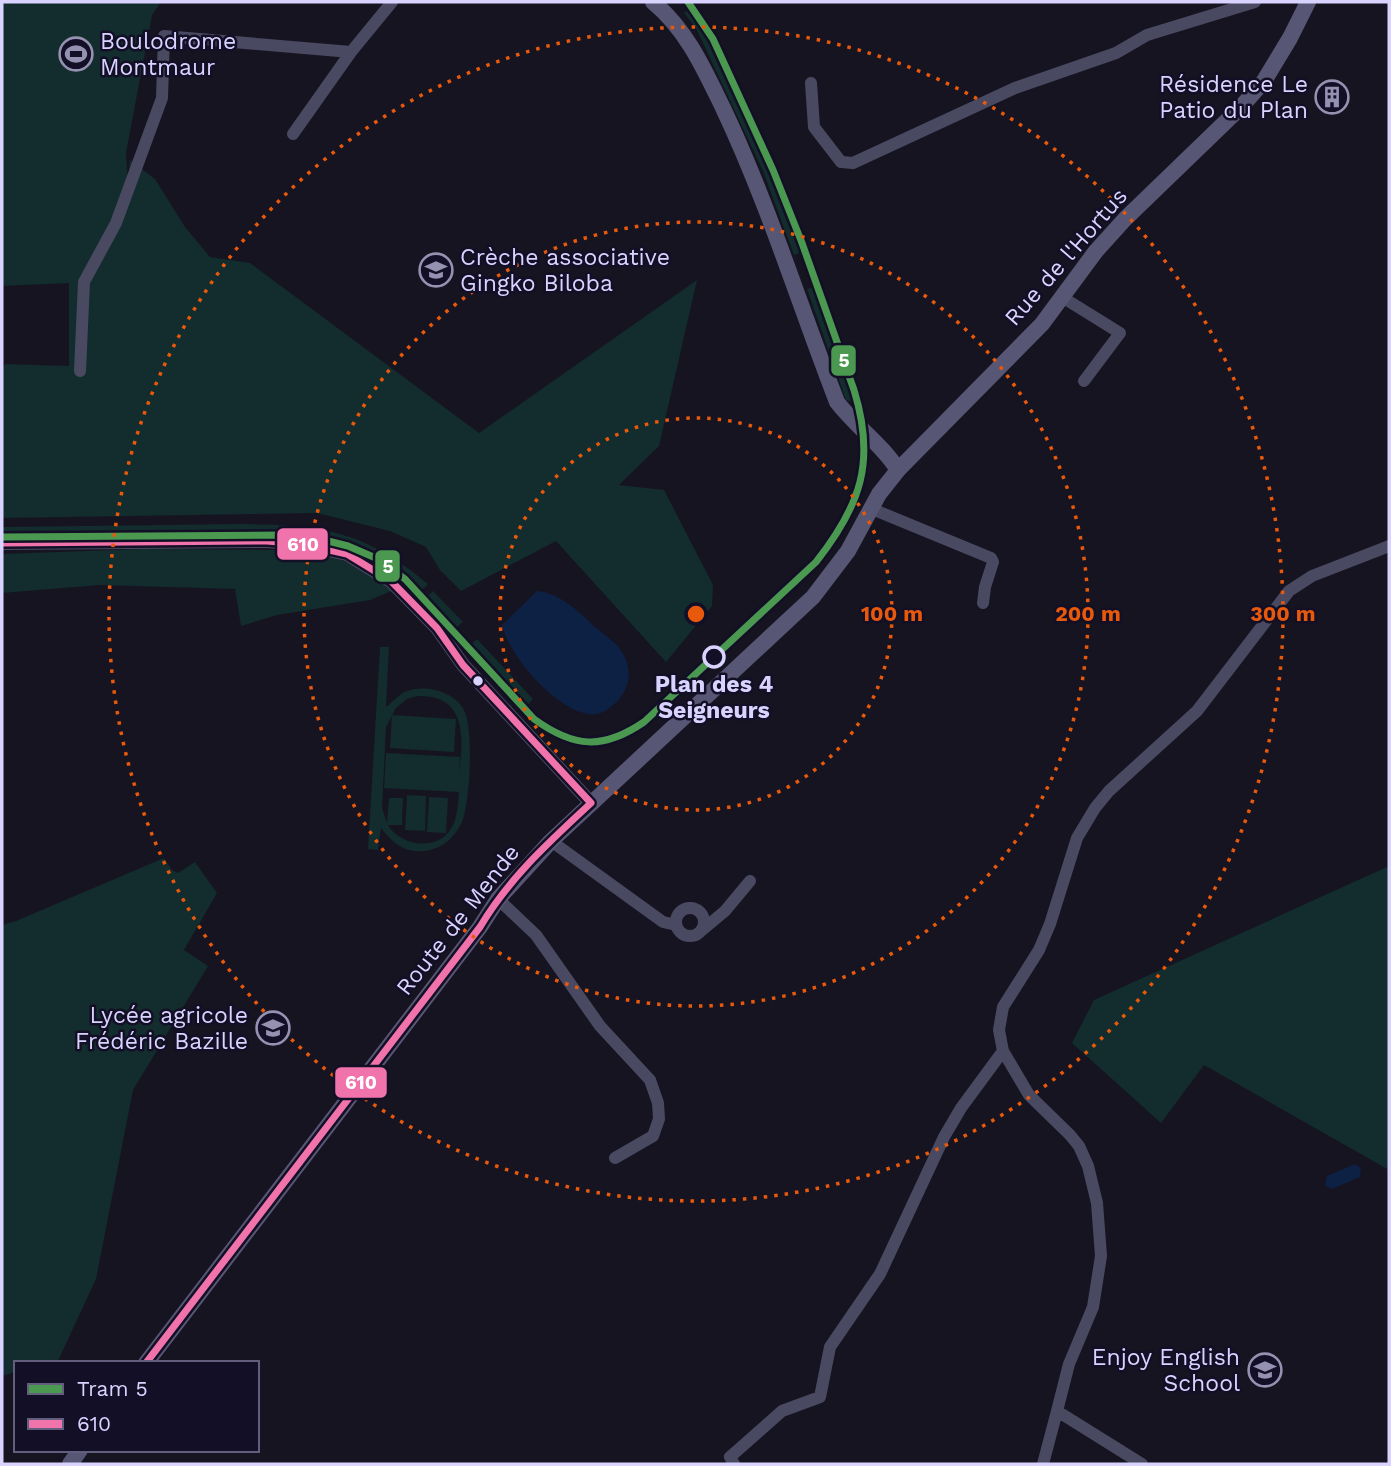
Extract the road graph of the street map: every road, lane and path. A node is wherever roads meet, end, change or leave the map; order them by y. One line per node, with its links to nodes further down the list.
1 (392, 2): 5 (street)
2 (1255, 2): 6 (street)
3 (1308, 2): 8 (main road, Rue de l'Hortus)
4 (658, 3): 11 (main road)
5 (351, 52): 7 (street); 9 (street)
6 (811, 83)
7 (293, 134)
8 (1062, 297): 10 (street); 11 (main road, Rue de l'Hortus)
9 (80, 371)
10 (1084, 381)
11 (898, 470): 12 (main road, Route de Mende)
12 (872, 509): 15 (street); 16 (main road, Route de Mende)
13 (2, 543): 16 (street)
14 (1389, 547): 22 (street)
15 (983, 603)
16 (591, 803): 17 (main road, Route de Mende)
17 (551, 841): 19 (main road, Route de Mende); 20 (street)
18 (750, 881): 21 (street)
19 (498, 899): 23 (street); 24 (main road, Route de Mende)
20 (676, 925): 21 (street); 21 (street)
21 (701, 931)
22 (1003, 1051): 25 (street); 26 (street)
23 (615, 1158)
24 (148, 1361)
25 (1057, 1411): 27 (street); 28 (street)
26 (734, 1464)
27 (1044, 1464)
28 (1142, 1464)

